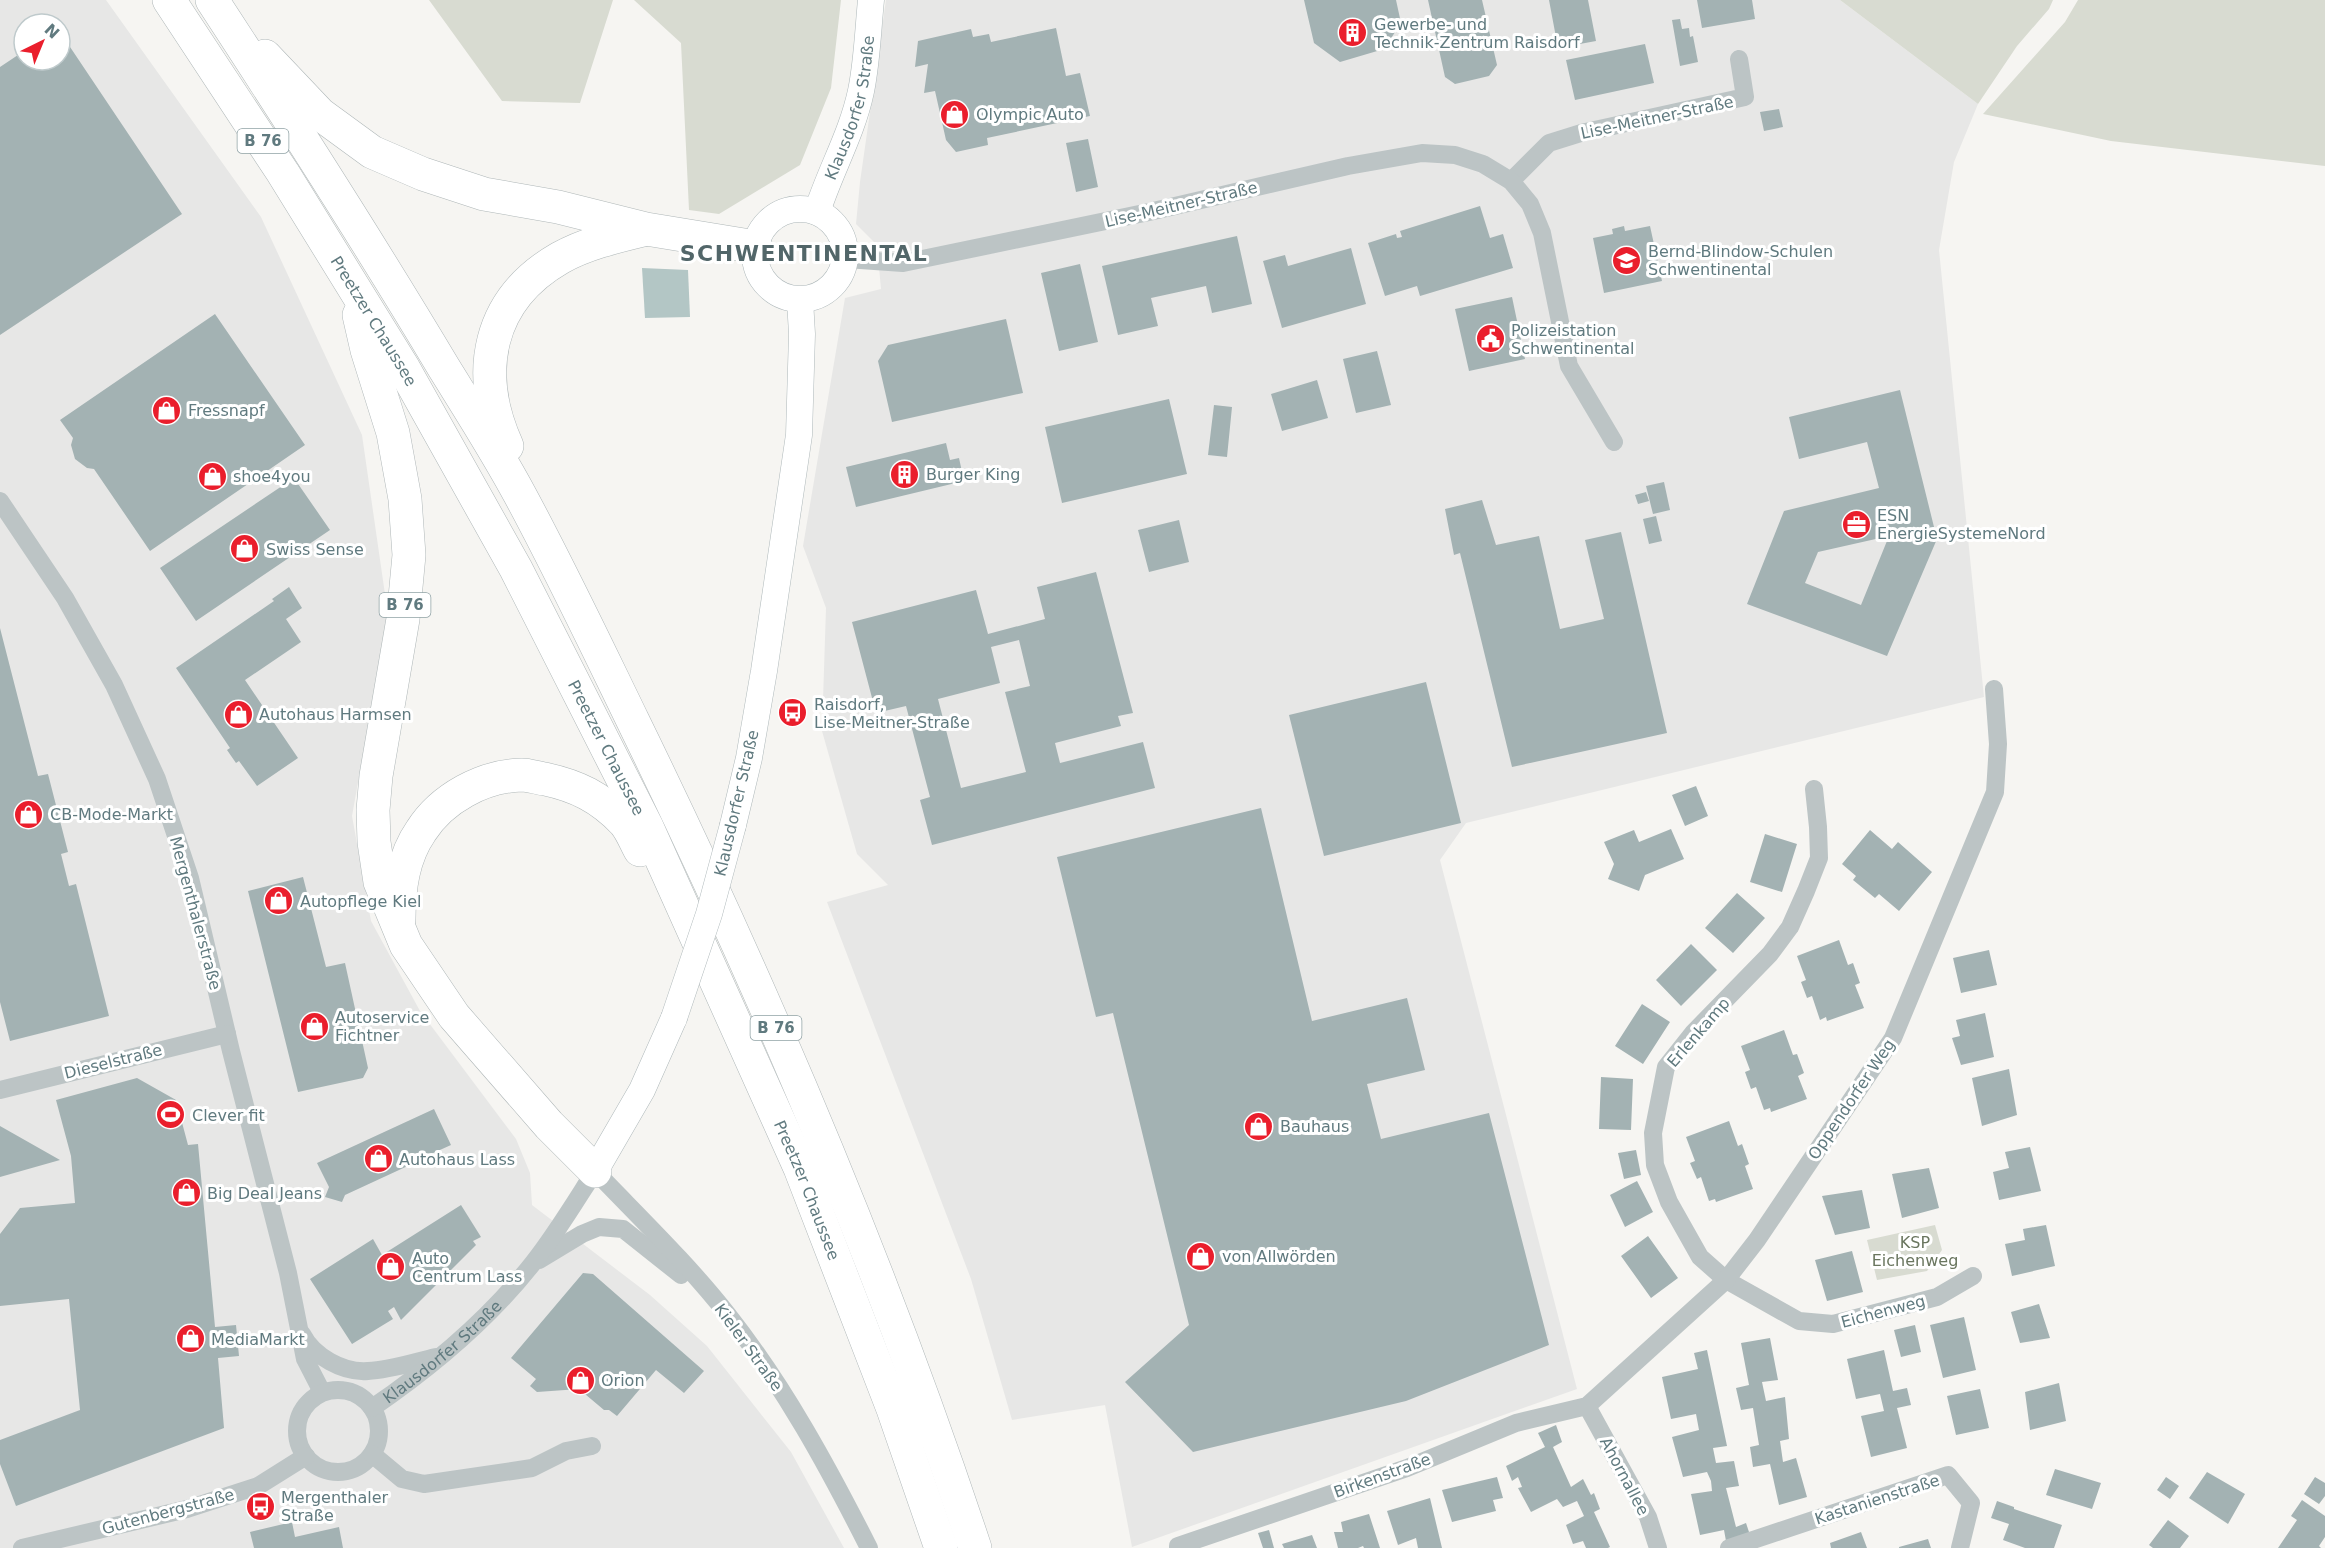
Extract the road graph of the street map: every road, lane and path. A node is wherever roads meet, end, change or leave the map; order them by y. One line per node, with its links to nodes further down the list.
1 (170, 0): 10 (highway, Preetzer Chaussee / B 76)
2 (871, 0): 6 (street, Klausdorfer Straße)
3 (213, 1): 7 (highway, B 76); 13 (highway, Preetzer Chaussee / B 76)
4 (1739, 59): 5 (street, Lise-Meitner-Straße)
5 (1511, 180): 9 (street, Lise-Meitner-Straße); 12 (street, Lise-Meitner-Straße)
6 (817, 212): 8 (street); 9 (street)
7 (646, 229): 8 (highway, B 76); 13 (highway, B 76)
8 (756, 247): 11 (street)
9 (846, 259): 11 (street)
10 (352, 284): 17 (highway, Preetzer Chaussee / B 76); 18 (highway, B 76)
11 (800, 300): 21 (street, Klausdorfer Straße, bridge)
12 (1614, 442)
13 (520, 493): 38 (highway, Preetzer Chaussee / B 76)
14 (0, 501): 19 (street, Mergenthalerstraße)
15 (1994, 689): 24 (street, Oppendorfer Weg)
16 (1814, 789): 24 (street, Erlenkamp)
17 (684, 907): 18 (highway, B 76); 37 (highway, Preetzer Chaussee / B 76)
18 (399, 927): 21 (highway, B 76)
19 (227, 1034): 20 (street, Dieselstraße); 26 (street, Mergenthalerstraße)
20 (0, 1090)
21 (595, 1172): 22 (street, Klausdorfer Straße); 25 (street, Kieler Straße)
22 (532, 1264): 25 (street, Klausdorfer Straße); 27 (street, Klausdorfer Straße)
23 (1973, 1276): 24 (street, Eichenweg)
24 (1726, 1280): 29 (street, Oppendorfer Weg)
25 (726, 1312): 36 (street, Kieler Straße)
26 (297, 1323): 27 (street, Mergenthalerstraße); 28 (street, Mergenthalerstraße)
27 (441, 1356): 30 (street, Klausdorfer Straße)
28 (322, 1392): 30 (street); 33 (street)
29 (1587, 1406): 34 (street, Birkenstraße); 39 (street, Ahornallee)
30 (372, 1408): 32 (street)
31 (592, 1446): 32 (street)
32 (372, 1454): 33 (street)
33 (306, 1456): 35 (street, Gutenbergstraße)
34 (1176, 1547)
35 (22, 1548)
36 (868, 1548)
37 (941, 1548)
38 (975, 1548)
39 (1658, 1548)
40 (1729, 1548): 41 (street, Kastanienstraße)
41 (1960, 1548)

